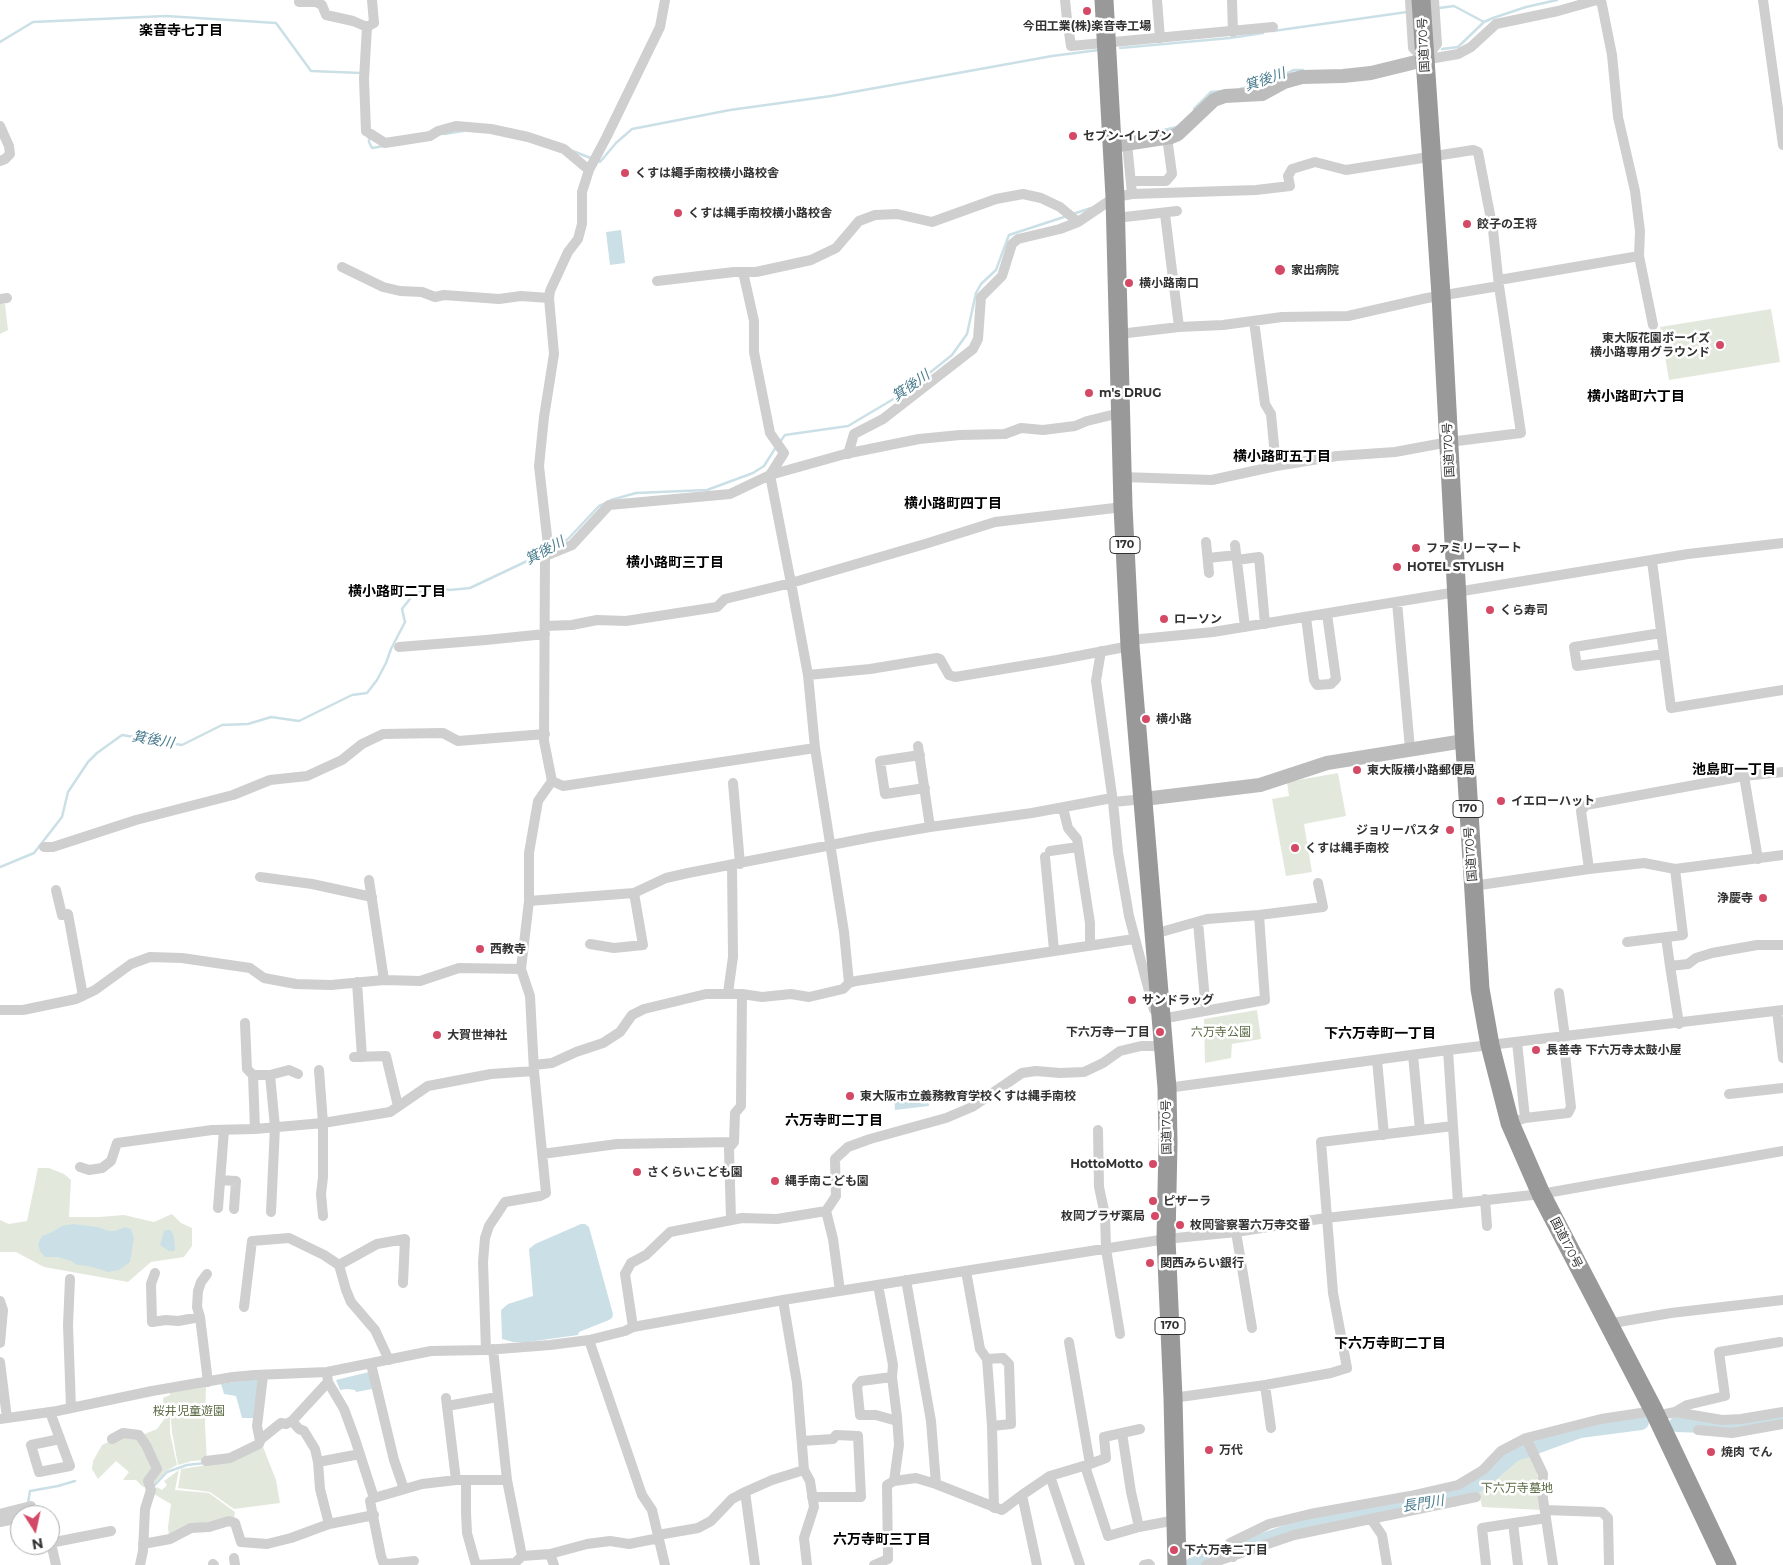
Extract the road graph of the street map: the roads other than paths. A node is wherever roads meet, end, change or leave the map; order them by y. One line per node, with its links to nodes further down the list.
1 (372, 0): 14 (street)
2 (665, 0): 27 (street)
3 (1065, 0): 18 (street)
4 (1104, 0): 18 (highway, 国道170号 / 170)
5 (1157, 0): 17 (street)
6 (1232, 0): 16 (street)
7 (1410, 0): 19 (street)
8 (1421, 0): 19 (highway, 国道170号 / 170)
9 (1434, 0): 19 (street)
10 (1597, 0): 19 (street)
11 (1601, 0): 34 (street)
12 (1763, 0): 20 (street)
13 (298, 2): 14 (street)
14 (367, 27): 27 (street)
15 (1273, 28): 16 (street)
16 (1233, 32): 17 (street)
17 (1160, 38): 18 (street)
18 (1106, 42): 23 (highway, 国道170号 / 170)
19 (1424, 60): 22 (street); 25 (highway, 国道170号 / 170)
20 (1778, 84): 24 (street)
21 (0, 126): 26 (street)
22 (1167, 137): 23 (street); 28 (street)
23 (1120, 145): 28 (street); 29 (highway, 国道170号 / 170)
24 (1783, 145)
25 (1432, 156): 29 (street); 38 (street); 39 (highway, 国道170号 / 170)
26 (0, 161)
27 (589, 170): 40 (street)
28 (1131, 181): 29 (street)
29 (1124, 195): 32 (highway, 国道170号 / 170); 33 (street)
30 (1176, 212): 31 (street)
31 (1165, 214): 32 (street); 43 (street)
32 (1116, 218): 44 (highway, 国道170号 / 170)
33 (1078, 222): 36 (street); 47 (street)
34 (1639, 256): 38 (street); 42 (street)
35 (342, 267): 40 (street)
36 (743, 272): 37 (street); 49 (street)
37 (657, 282)
38 (1499, 283): 39 (street); 46 (street)
39 (1441, 295): 41 (street); 46 (highway, 国道170号 / 170)
40 (549, 298): 55 (street)
41 (1254, 321): 43 (street); 48 (street)
42 (1653, 325)
43 (1178, 327): 44 (street)
44 (1119, 334): 45 (highway, 国道170号 / 170)
45 (1120, 413): 47 (street); 50 (highway, 国道170号 / 170)
46 (1449, 442): 48 (street); 60 (highway, 国道170号 / 170)
47 (848, 454): 49 (street)
48 (1276, 466): 50 (street)
49 (770, 475): 55 (street); 59 (street)
50 (1122, 477): 51 (highway, 国道170号 / 170)
51 (1123, 507): 59 (street); 68 (highway, 国道170号 / 170)
52 (1206, 542): 56 (street)
53 (1783, 543): 57 (street)
54 (1236, 553): 56 (street); 64 (street); 65 (street)
55 (549, 554): 66 (street)
56 (1208, 558): 58 (street)
57 (1652, 561): 60 (street); 67 (street)
58 (1209, 573)
59 (791, 582): 66 (street); 72 (street)
60 (1456, 592): 61 (street); 75 (highway, 国道170号 / 170)
61 (1397, 602): 62 (street); 77 (street)
62 (1327, 614): 63 (street); 63 (street)
63 (1306, 617): 64 (street)
64 (1265, 624): 65 (street)
65 (1245, 627): 68 (street)
66 (545, 630): 69 (street); 74 (street)
67 (1661, 633): 71 (street); 71 (street)
68 (1130, 643): 70 (street); 83 (highway, 国道170号 / 170)
69 (399, 647)
70 (1101, 651): 72 (street); 84 (street)
71 (1664, 654): 73 (street)
72 (808, 675): 76 (street)
73 (1783, 690)
74 (545, 734): 80 (street); 87 (street)
75 (1464, 741): 77 (street); 98 (highway, 国道170号 / 170)
76 (815, 748): 80 (street); 88 (street)
77 (1410, 749): 83 (street)
78 (1783, 772): 79 (street)
79 (1744, 776): 91 (street); 93 (street)
80 (552, 781): 102 (street)
81 (732, 783): 92 (street)
82 (925, 788): 82 (street); 86 (street)
83 (1144, 799): 84 (street); 105 (highway, 国道170号 / 170)
84 (1113, 800): 85 (street); 107 (street)
85 (1063, 808): 86 (street); 89 (street)
86 (930, 827): 88 (street)
87 (44, 847)
88 (831, 847): 92 (street); 117 (street)
89 (1078, 847): 110 (street); 112 (street)
90 (1783, 855): 91 (street)
91 (1758, 859): 94 (street)
92 (736, 864): 100 (street); 118 (street)
93 (1588, 869): 94 (street); 98 (street)
94 (1675, 869): 106 (street)
95 (260, 877): 101 (street)
96 (369, 880): 101 (street)
97 (1318, 883): 103 (street)
98 (1473, 886): 130 (highway, 国道170号 / 170)
99 (56, 890): 121 (street)
100 (634, 893): 102 (street); 109 (street)
101 (372, 897): 115 (street)
102 (528, 901): 114 (street)
103 (1259, 916): 104 (street); 123 (street)
104 (1198, 922): 105 (street); 123 (street)
105 (1154, 934): 127 (highway, 国道170号 / 170)
106 (1666, 937): 108 (street); 113 (street)
107 (1134, 939): 110 (street); 127 (street)
108 (1627, 942)
109 (590, 944)
110 (1090, 945): 112 (street)
111 (1783, 946): 113 (street)
112 (1054, 950): 117 (street)
113 (1670, 966): 126 (street)
114 (521, 969): 115 (street); 136 (street)
115 (384, 980): 116 (street)
116 (357, 982): 121 (street); 144 (street)
117 (849, 984): 119 (street)
118 (728, 994): 119 (street); 136 (street)
119 (742, 994): 154 (street)
120 (1559, 994): 128 (street)
121 (83, 996): 122 (street)
122 (0, 1010)
123 (1206, 1011): 127 (street)
124 (1780, 1011): 126 (street); 134 (street)
125 (245, 1023): 139 (street)
126 (1678, 1024): 128 (street)
127 (1162, 1025): 132 (highway, 国道170号 / 170)
128 (1564, 1037): 129 (street); 145 (street)
129 (1517, 1042): 130 (street); 145 (street)
130 (1490, 1045): 131 (street); 145 (highway, 国道170号 / 170)
131 (1448, 1050): 133 (street); 147 (street)
132 (1164, 1051): 141 (highway, 国道170号 / 170); 164 (street)
133 (1412, 1055): 135 (street); 152 (street)
134 (1783, 1058)
135 (1377, 1060): 141 (street); 153 (street)
136 (534, 1068): 144 (street); 156 (street)
137 (319, 1070): 146 (street)
138 (298, 1074): 140 (street)
139 (252, 1075): 140 (street); 149 (street)
140 (270, 1075): 148 (street)
141 (1167, 1088): 171 (highway, 国道170号 / 170)
142 (1783, 1088): 143 (street)
143 (1729, 1094)
144 (398, 1106): 146 (street)
145 (1518, 1121): 159 (highway, 国道170号 / 170)
146 (323, 1123): 148 (street); 166 (street)
147 (1453, 1126): 152 (street); 161 (street)
148 (275, 1127): 149 (street); 165 (street)
149 (255, 1129): 150 (street)
150 (224, 1130): 157 (street); 158 (street)
151 (1098, 1130): 172 (street)
152 (1420, 1130): 153 (street)
153 (1384, 1135): 167 (street)
154 (734, 1142): 156 (street); 168 (street)
155 (1783, 1151): 159 (street)
156 (542, 1154): 195 (street)
157 (80, 1167)
158 (220, 1180): 162 (street); 163 (street)
159 (1541, 1194): 160 (street); 187 (highway, 国道170号 / 170)
160 (1485, 1200): 161 (street); 169 (street)
161 (1458, 1203): 167 (street)
162 (218, 1208)
163 (234, 1209)
164 (826, 1211): 168 (street); 181 (street)
165 (271, 1212)
166 (323, 1216)
167 (1326, 1218): 170 (street); 204 (street)
168 (731, 1220): 188 (street)
169 (1487, 1226)
170 (1236, 1232): 171 (street); 189 (street)
171 (1166, 1239): 172 (street); 206 (highway, 国道170号 / 170)
172 (1106, 1249): 174 (street); 190 (street)
173 (339, 1266): 179 (street); 185 (street); 197 (street)
174 (966, 1271): 178 (street); 196 (street)
175 (155, 1273): 186 (street)
176 (207, 1274): 186 (street)
177 (70, 1279): 207 (street)
178 (906, 1280): 180 (street); 234 (street)
179 (403, 1283)
180 (878, 1285): 181 (street); 202 (street)
181 (840, 1291): 182 (street)
182 (783, 1300): 188 (street); 224 (street)
183 (1783, 1300): 187 (street)
184 (0, 1301): 194 (street)
185 (244, 1307)
186 (200, 1317): 203 (street)
187 (1607, 1324): 210 (highway, 国道170号 / 170)
188 (633, 1327): 191 (street)
189 (1252, 1328)
190 (1120, 1334)
191 (588, 1340): 195 (street); 250 (street)
192 (1069, 1342): 228 (street)
193 (1780, 1342): 210 (street)
194 (0, 1343)
195 (489, 1349): 197 (street); 205 (street)
196 (987, 1359): 215 (street); 215 (street)
197 (389, 1360): 199 (street)
198 (0, 1362): 211 (street)
199 (370, 1364): 201 (street); 235 (street)
200 (263, 1376): 201 (street); 203 (street); 223 (street)
201 (328, 1377): 212 (street); 225 (street)
202 (892, 1377): 213 (street); 213 (street)
203 (208, 1382): 207 (street)
204 (1265, 1385): 206 (street); 216 (street)
205 (497, 1397): 231 (street); 232 (street)
206 (1173, 1398): 245 (highway, 国道170号 / 170)
207 (71, 1408): 208 (street)
208 (50, 1412): 211 (street); 221 (street)
209 (1783, 1412): 210 (street)
210 (1662, 1413): 220 (street); 274 (highway, 国道170号 / 170)
211 (4, 1419)
212 (292, 1421): 223 (street); 227 (street)
213 (897, 1421): 233 (street)
214 (1783, 1424): 218 (street)
215 (992, 1426): 241 (street)
216 (1271, 1428)
217 (1140, 1429): 219 (street)
218 (1698, 1430)
219 (1122, 1433): 228 (street); 248 (street)
220 (1526, 1438): 242 (street); 255 (street)
221 (60, 1439)
222 (112, 1439): 252 (street)
223 (260, 1441): 226 (street)
224 (802, 1441): 229 (street); 238 (street)
225 (360, 1454): 227 (street); 240 (street)
226 (206, 1461)
227 (318, 1462): 247 (street)
228 (1087, 1465): 230 (street); 248 (street)
229 (804, 1470): 236 (street); 238 (street)
230 (1050, 1476): 237 (street); 265 (street)
231 (461, 1480): 232 (street); 235 (street); 254 (street)
232 (507, 1480): 254 (street)
233 (894, 1481): 234 (street); 263 (street)
234 (936, 1484): 241 (street)
235 (404, 1489): 240 (street)
236 (745, 1492): 250 (street); 261 (street)
237 (1022, 1495): 241 (street); 264 (street)
238 (812, 1497): 262 (street)
239 (1476, 1497): 244 (street)
240 (374, 1498): 243 (street)
241 (994, 1508)
242 (1546, 1514): 246 (street); 272 (street); 273 (street)
243 (374, 1515): 247 (street); 256 (street)
244 (1371, 1519): 255 (street); 269 (street)
245 (1176, 1520): 248 (street); 257 (highway, 国道170号 / 170)
246 (1513, 1523): 270 (street); 271 (street)
247 (329, 1524): 252 (street)
248 (1139, 1527)
249 (111, 1531): 251 (street)
250 (659, 1536): 253 (street); 260 (street)
251 (60, 1541)
252 (144, 1544): 258 (street)
253 (550, 1554): 254 (street); 259 (street)
254 (522, 1556)
255 (1233, 1556): 268 (street)
256 (414, 1561)
257 (1177, 1564)
258 (140, 1565)
259 (554, 1565)
260 (665, 1565)
261 (755, 1565)
262 (807, 1565)
263 (874, 1565)
264 (1038, 1565)
265 (1080, 1565)
266 (1144, 1565): 267 (street)
267 (1150, 1565)
268 (1206, 1565)
269 (1387, 1565)
270 (1486, 1565)
271 (1518, 1565)
272 (1553, 1565)
273 (1609, 1565)
274 (1727, 1565)

